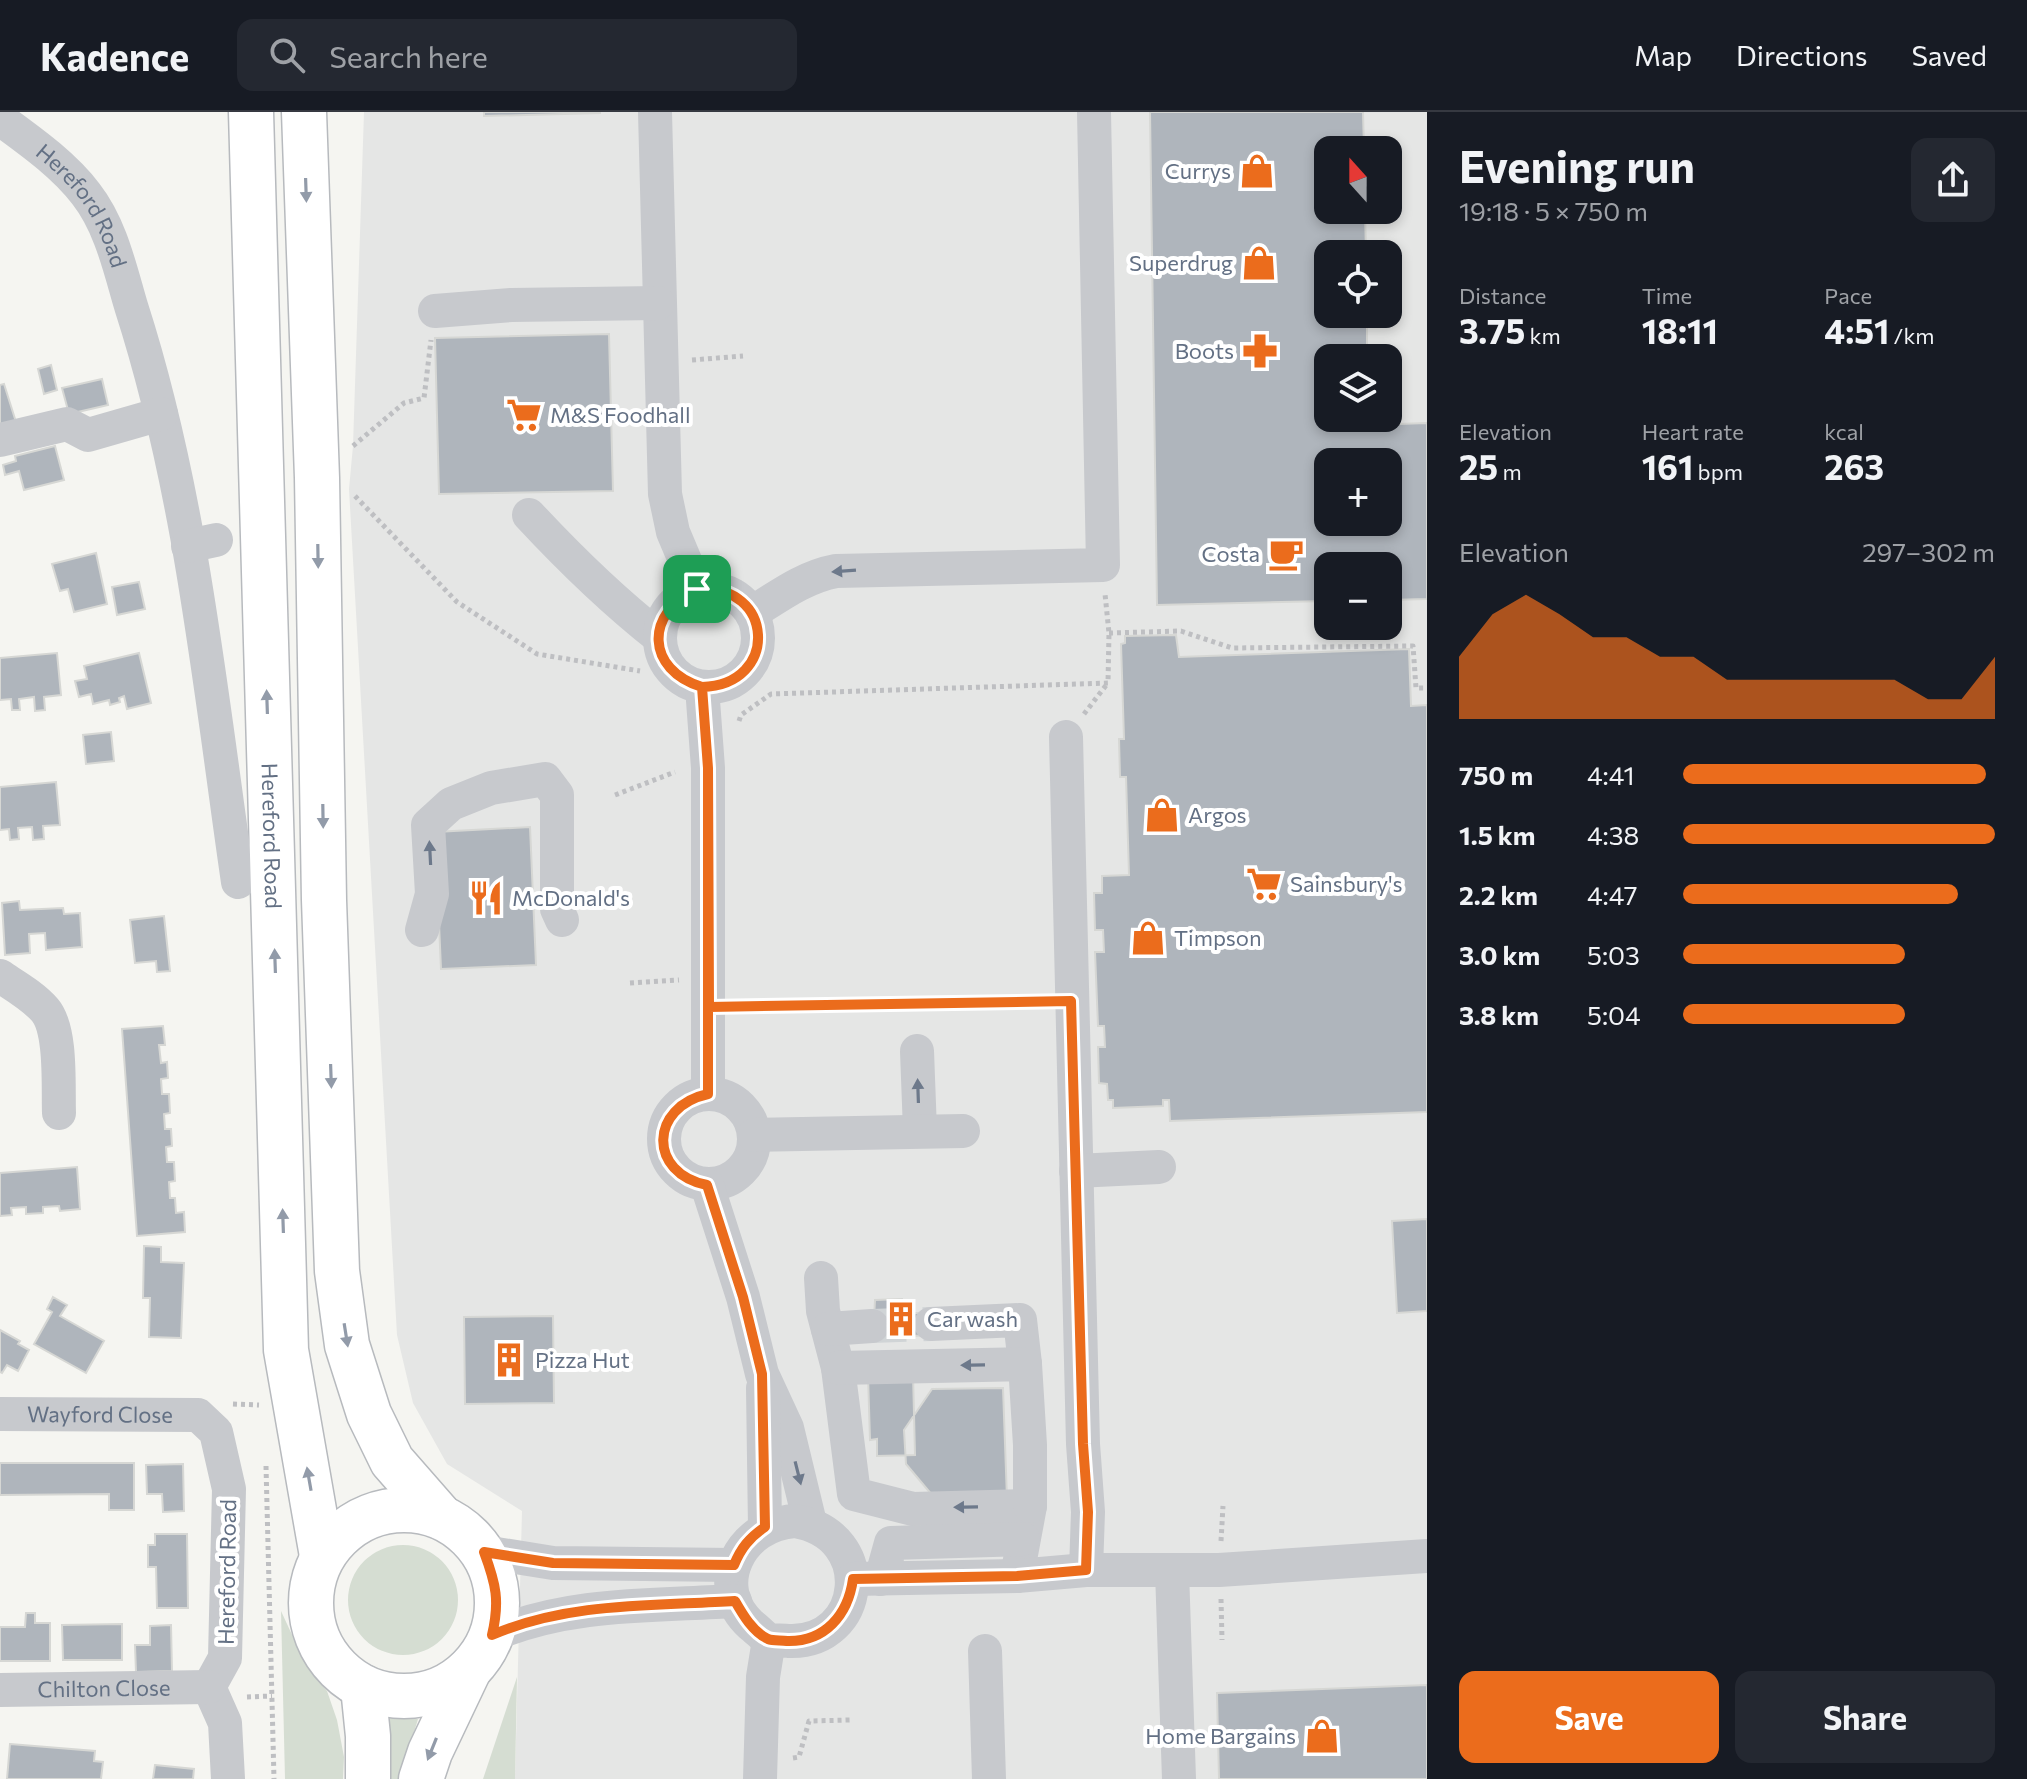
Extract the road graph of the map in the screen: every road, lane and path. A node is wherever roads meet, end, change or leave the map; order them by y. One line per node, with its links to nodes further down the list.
1 (251, 112): 60 (main road, Hereford Road, one-way to 1)
2 (304, 112): 55 (main road, one-way to 55)
3 (655, 112): 6 (street)
4 (1094, 112): 16 (street, one-way to 16)
5 (0, 119): 10 (street, Hereford Road)
6 (658, 303): 7 (street); 9 (street)
7 (435, 311): 12 (path)
8 (743, 356): 9 (path)
9 (660, 362): 15 (street)
10 (161, 414): 11 (street); 25 (street, Hereford Road)
11 (0, 440)
12 (353, 446)
13 (349, 489): 18 (path)
14 (529, 515): 17 (street)
15 (697, 589): 16 (street); 17 (street)
16 (752, 613): 19 (street)
17 (659, 637): 19 (street)
18 (640, 671)
19 (702, 687): 23 (street)
20 (1427, 688): 21 (path)
21 (738, 728)
22 (1066, 737): 31 (street)
23 (708, 768): 24 (path); 32 (street)
24 (615, 795)
25 (238, 882)
26 (562, 920): 27 (street, one-way to 26)
27 (422, 930)
28 (0, 976): 35 (street)
29 (684, 979): 30 (path)
30 (630, 983)
31 (1071, 1001): 32 (path); 40 (street)
32 (709, 1007): 34 (street)
33 (917, 1051): 36 (street, one-way to 33)
34 (708, 1094): 38 (street); 41 (street)
35 (59, 1113)
36 (920, 1131): 37 (street); 38 (street)
37 (963, 1131)
38 (754, 1135): 41 (street)
39 (1159, 1167): 40 (street)
40 (1076, 1171): 53 (street)
41 (707, 1185): 48 (street)
42 (821, 1278): 45 (street)
43 (931, 1324): 46 (street)
44 (872, 1326): 45 (street)
45 (828, 1329): 47 (street)
46 (1025, 1364): 47 (street, one-way to 47); 54 (street)
47 (838, 1368): 49 (street)
48 (762, 1374): 52 (street); 58 (street)
49 (843, 1411): 52 (street); 56 (street, one-way to 49)
50 (0, 1414): 51 (street, Wayford Close)
51 (198, 1415): 71 (street, Hereford Road)
52 (787, 1428): 57 (street, one-way to 57)
53 (1083, 1444): 54 (street); 63 (street)
54 (1030, 1445): 56 (street)
55 (441, 1517): 59 (main road); 60 (main road)
56 (1026, 1522): 65 (street); 66 (street)
57 (810, 1523): 58 (street); 66 (street)
58 (765, 1527): 62 (street)
59 (484, 1552): 62 (street); 70 (main road)
60 (322, 1556): 72 (main road)
61 (1427, 1556): 64 (street)
62 (734, 1565): 67 (street)
63 (1086, 1570): 64 (street); 65 (street)
64 (1172, 1571): 81 (street)
65 (1017, 1576): 66 (street)
66 (867, 1579): 68 (street)
67 (735, 1601): 68 (street); 70 (street)
68 (769, 1640): 79 (street)
69 (985, 1651): 80 (street)
70 (481, 1652): 72 (main road); 78 (main road, one-way to 78)
71 (209, 1687): 73 (street, Chilton Close); 76 (street)
72 (363, 1687): 77 (main road)
73 (0, 1690)
74 (850, 1720): 75 (path)
75 (788, 1746)
76 (228, 1779)
77 (368, 1779)
78 (421, 1779)
79 (760, 1779)
80 (989, 1779)
81 (1179, 1779)

